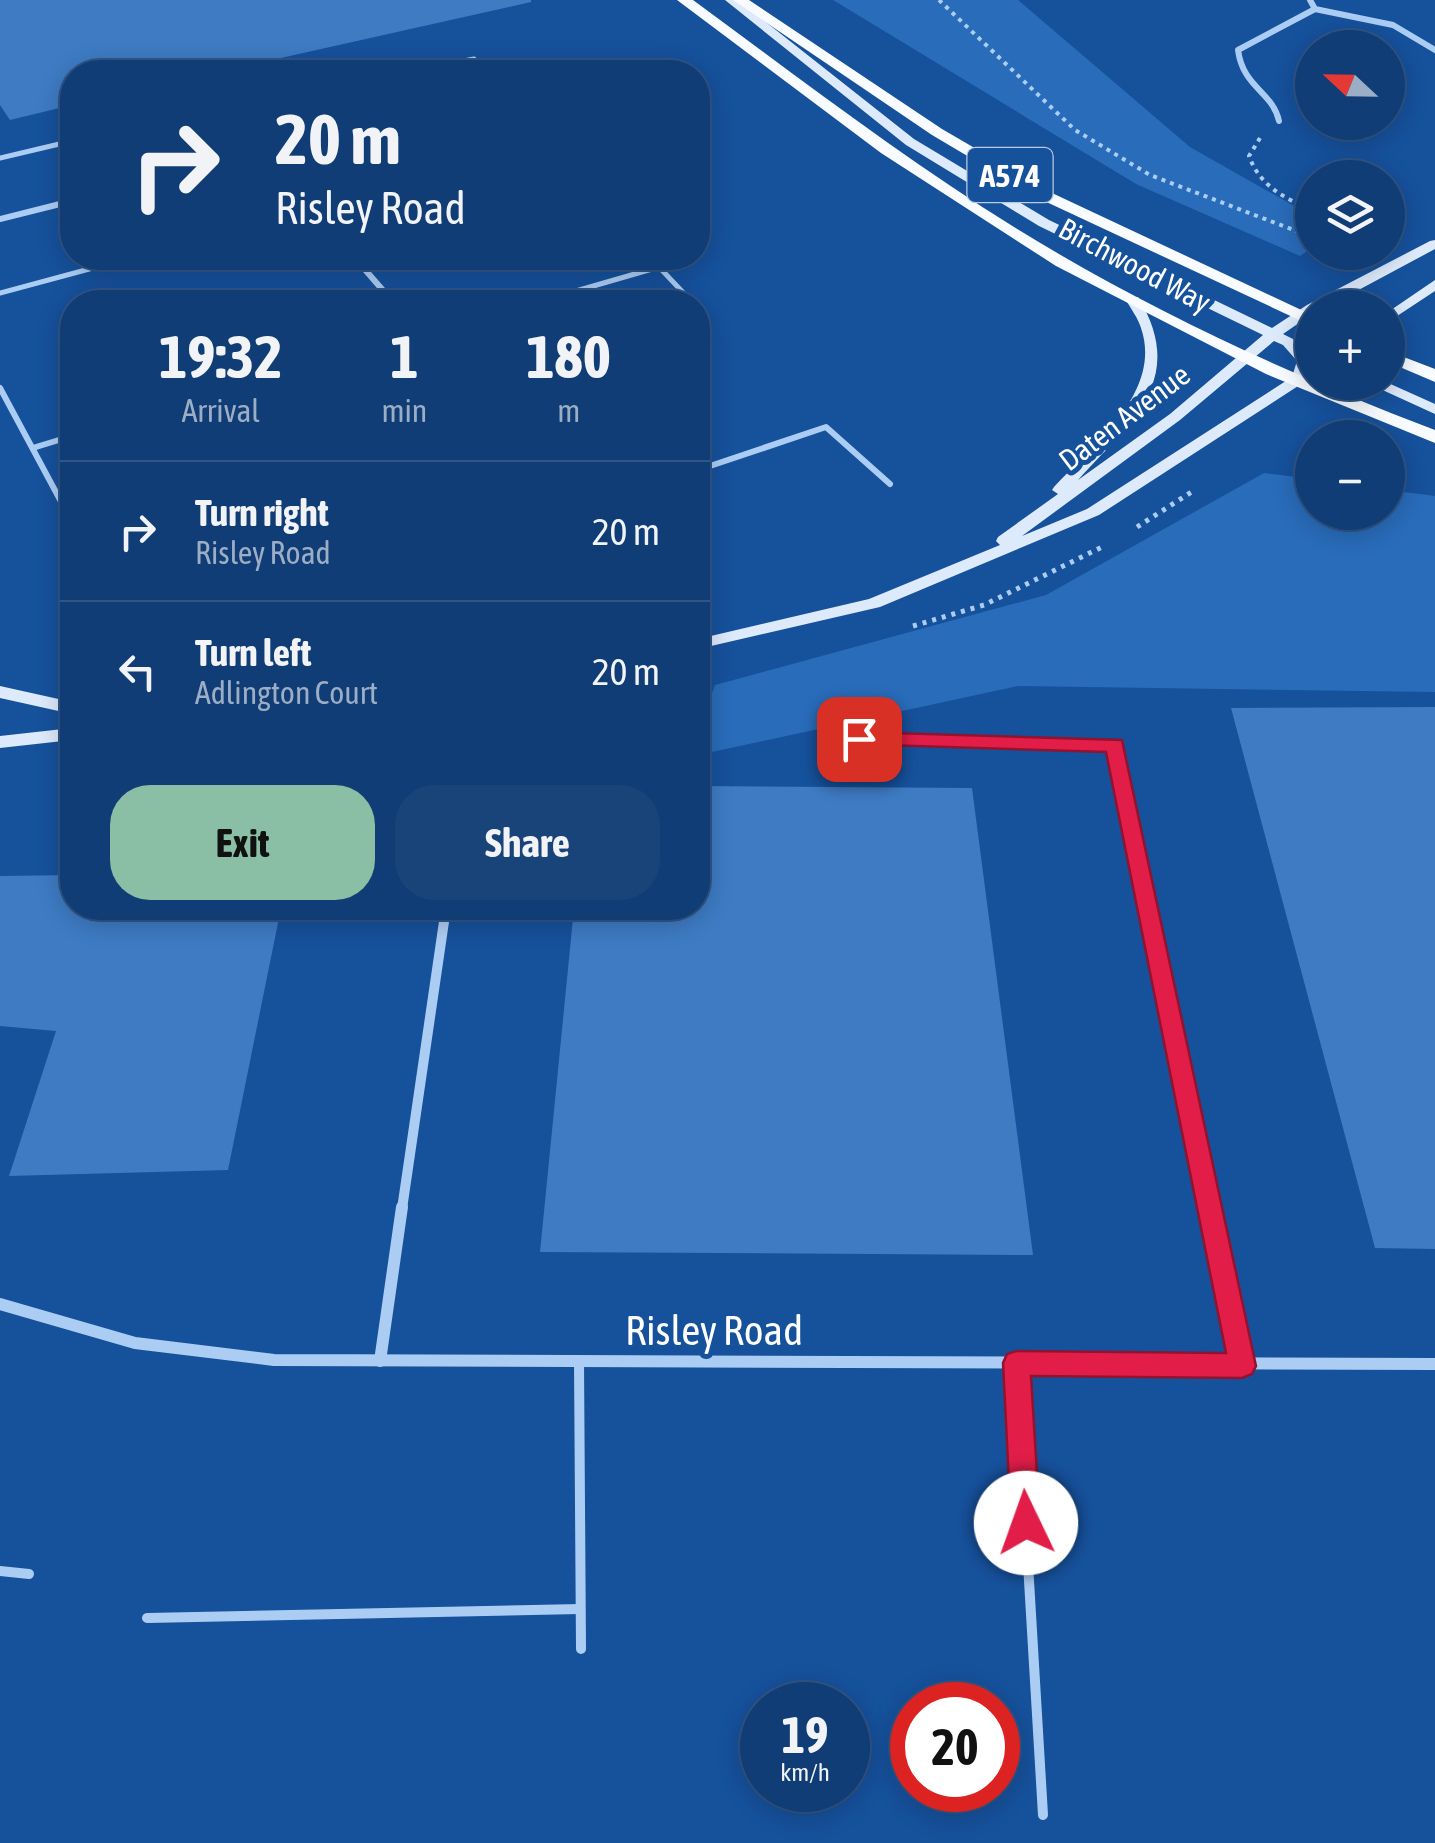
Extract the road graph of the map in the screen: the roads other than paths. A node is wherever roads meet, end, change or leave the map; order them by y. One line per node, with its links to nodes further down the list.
1 (684, 0): 25 (main road, Birchwood Way / A574)
2 (731, 0): 29 (street, A574)
3 (740, 0): 27 (main road, Birchwood Way / A574)
4 (1310, 0): 5 (street)
5 (1314, 9): 6 (street); 9 (street)
6 (1435, 50)
7 (474, 59): 8 (lane)
8 (469, 60)
9 (1279, 121)
10 (60, 144): 11 (lane)
11 (0, 158)
12 (60, 204): 13 (street)
13 (0, 219)
14 (1435, 244): 23 (street, Daten Avenue)
15 (85, 270): 24 (lane)
16 (365, 270): 20 (street)
17 (652, 270): 21 (lane)
18 (661, 270): 22 (lane)
19 (1435, 284): 26 (street)
20 (383, 290)
21 (581, 290)
22 (680, 290)
23 (1351, 290)
24 (0, 293)
25 (1133, 300): 31 (main road, Birchwood Way / A574); 46 (street)
26 (1405, 306)
27 (1295, 307)
28 (1295, 321): 29 (street, Daten Avenue)
29 (1273, 334): 30 (street, A574); 31 (street, Daten Avenue)
30 (1295, 350)
31 (1246, 355): 33 (main road, Birchwood Way / A574); 46 (street, Daten Avenue)
32 (1405, 363): 34 (main road)
33 (1295, 371)
34 (1435, 376)
35 (1295, 382): 47 (street, Daten Avenue)
36 (0, 388): 42 (lane)
37 (1405, 396): 39 (street)
38 (1358, 400): 40 (main road, Birchwood Way / A574)
39 (1435, 409)
40 (1435, 437)
41 (60, 440): 42 (lane)
42 (36, 447): 45 (lane)
43 (710, 466): 44 (lane)
44 (890, 484)
45 (60, 497)
46 (1039, 514): 47 (street, Daten Avenue)
47 (979, 560): 48 (street, Daten Avenue)
48 (710, 641)
49 (0, 692): 50 (street)
50 (60, 705)
51 (60, 735): 53 (street)
52 (859, 739): 60 (street)
53 (0, 742)
54 (444, 920): 56 (street)
55 (0, 1304): 56 (street, Risley Road)
56 (380, 1362): 57 (street, Risley Road)
57 (579, 1362): 58 (street, Risley Road); 63 (lane)
58 (1016, 1363): 60 (street, Risley Road); 66 (lane)
59 (1435, 1364): 60 (street, Risley Road)
60 (1242, 1366)
61 (0, 1571): 62 (lane)
62 (29, 1574)
63 (580, 1609): 64 (lane); 65 (lane)
64 (147, 1618)
65 (581, 1649)
66 (1042, 1815)

